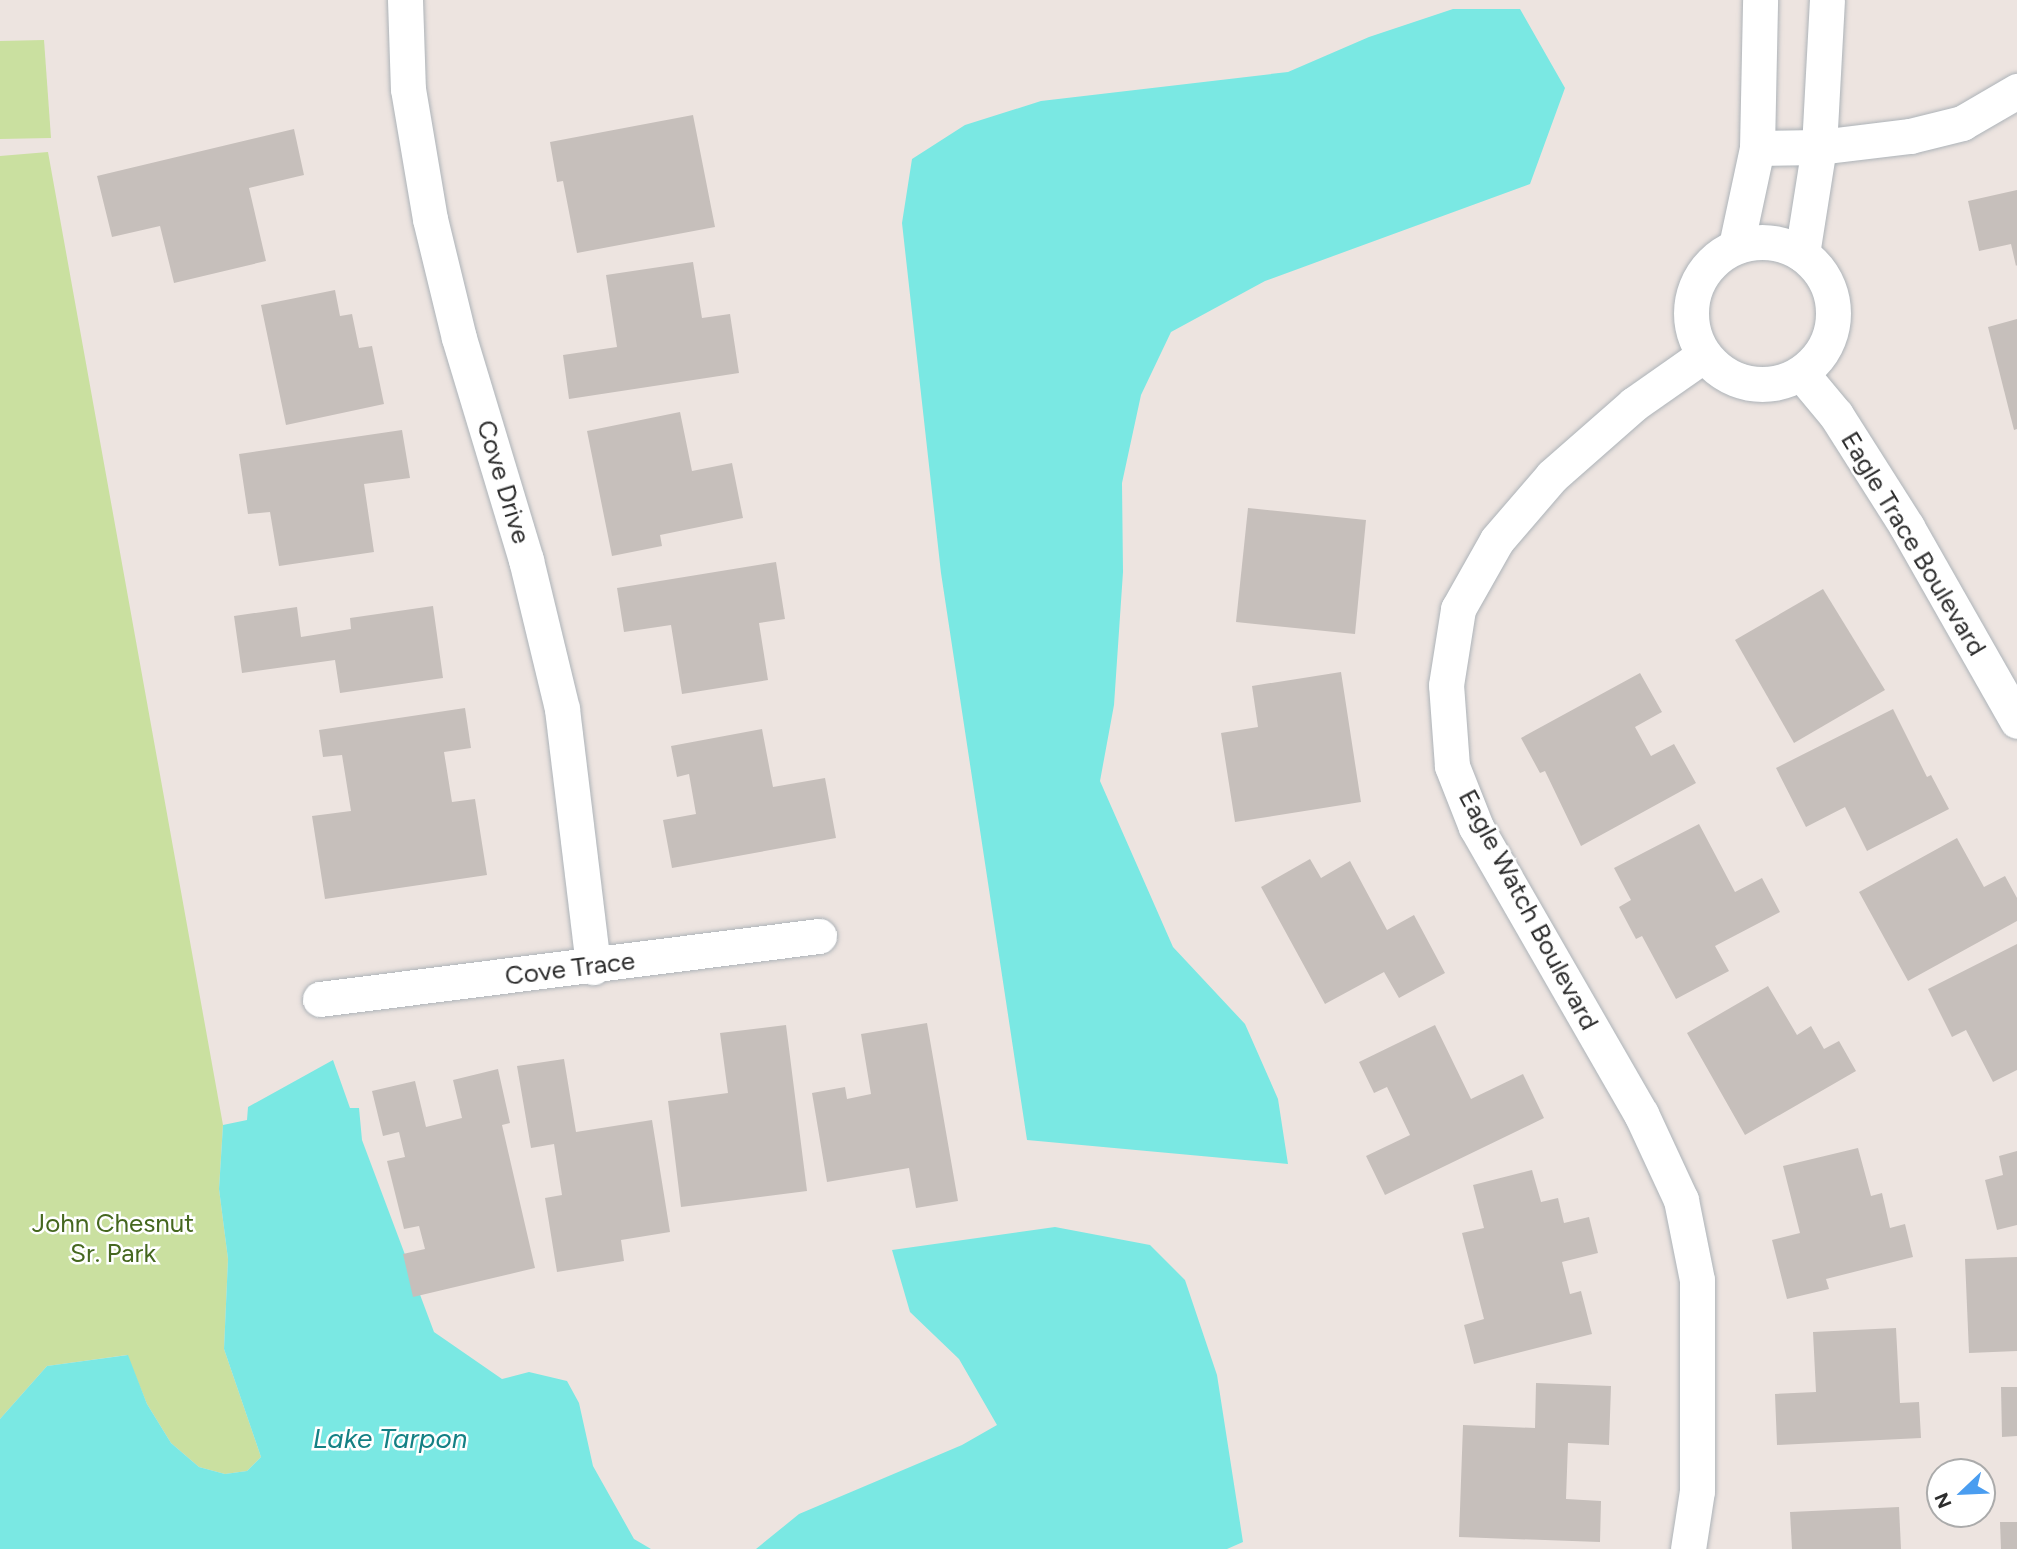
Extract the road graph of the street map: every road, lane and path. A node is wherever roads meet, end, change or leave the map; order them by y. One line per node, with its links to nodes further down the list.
1 (404, 0): 13 (street, Cove Drive)
2 (1760, 0): 5 (street)
3 (1828, 0): 6 (street)
4 (2017, 91): 6 (street)
5 (1757, 148): 6 (street); 7 (street)
6 (1819, 148): 8 (street)
7 (1736, 246): 8 (street); 9 (street)
8 (1802, 254): 10 (street)
9 (1704, 355): 10 (street); 15 (street, Eagle Watch Boulevard)
10 (1801, 373): 11 (street, Eagle Trace Boulevard)
11 (2017, 721)
12 (819, 936): 13 (street, Cove Trace)
13 (593, 967): 14 (street, Cove Trace)
14 (320, 999)
15 (1688, 1549)

